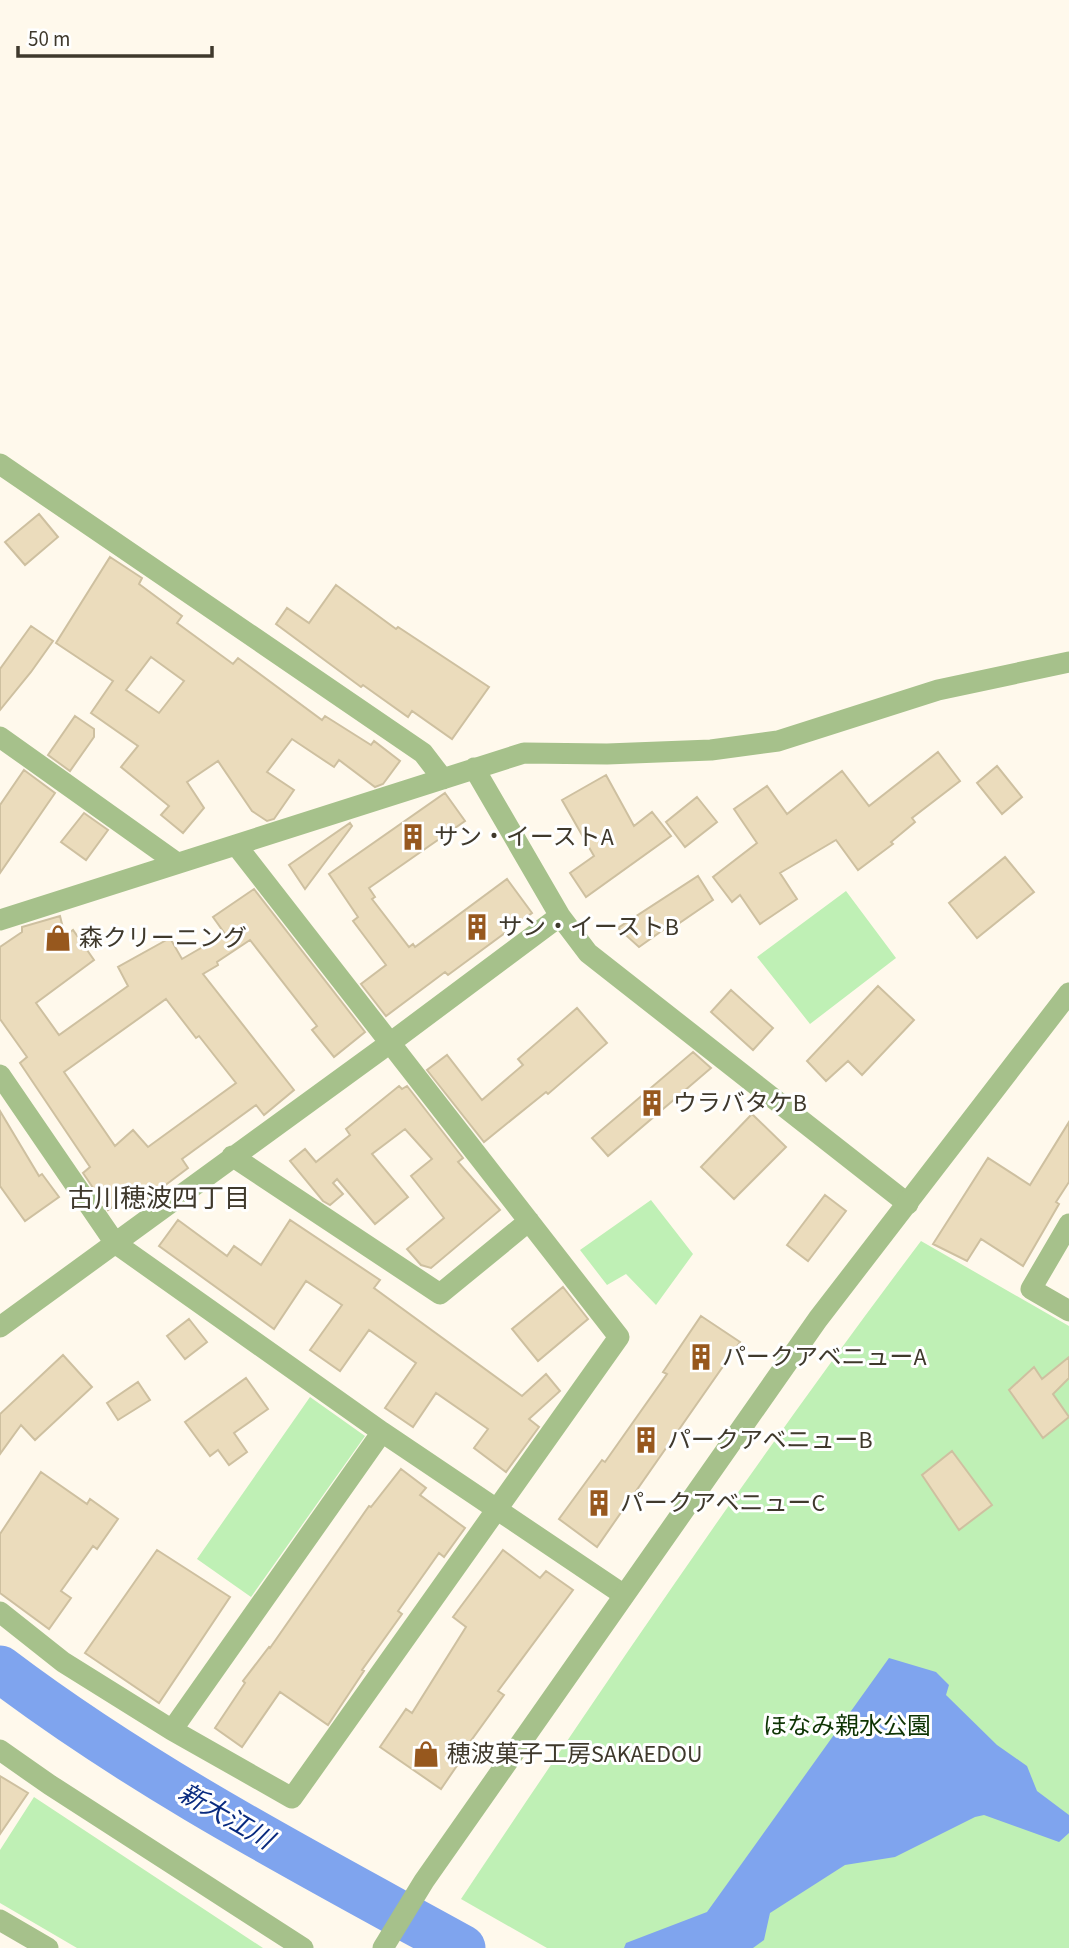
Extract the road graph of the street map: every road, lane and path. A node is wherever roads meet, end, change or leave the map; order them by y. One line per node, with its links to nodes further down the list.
1 (0, 464): 5 (street)
2 (1069, 662): 4 (street)
3 (0, 737): 7 (street)
4 (474, 768): 5 (street); 8 (street)
5 (443, 779): 6 (street)
6 (236, 845): 7 (street); 11 (street)
7 (177, 863): 9 (street)
8 (560, 916): 11 (street); 14 (street)
9 (0, 920)
10 (1069, 993): 14 (street)
11 (390, 1043): 13 (street); 15 (street)
12 (0, 1075): 17 (street)
13 (232, 1156): 15 (street); 17 (street)
14 (908, 1204): 22 (street)
15 (529, 1221): 21 (street)
16 (1069, 1224): 18 (street)
17 (115, 1243): 19 (street); 20 (street)
18 (1069, 1311)
19 (0, 1326)
20 (382, 1432): 21 (street); 24 (street)
21 (496, 1509): 22 (street); 24 (street)
22 (624, 1595): 27 (street)
23 (0, 1612): 24 (street)
24 (172, 1730)
25 (0, 1750): 29 (street)
26 (0, 1920): 28 (street)
27 (388, 1940)
28 (40, 1946)
29 (303, 1948)

